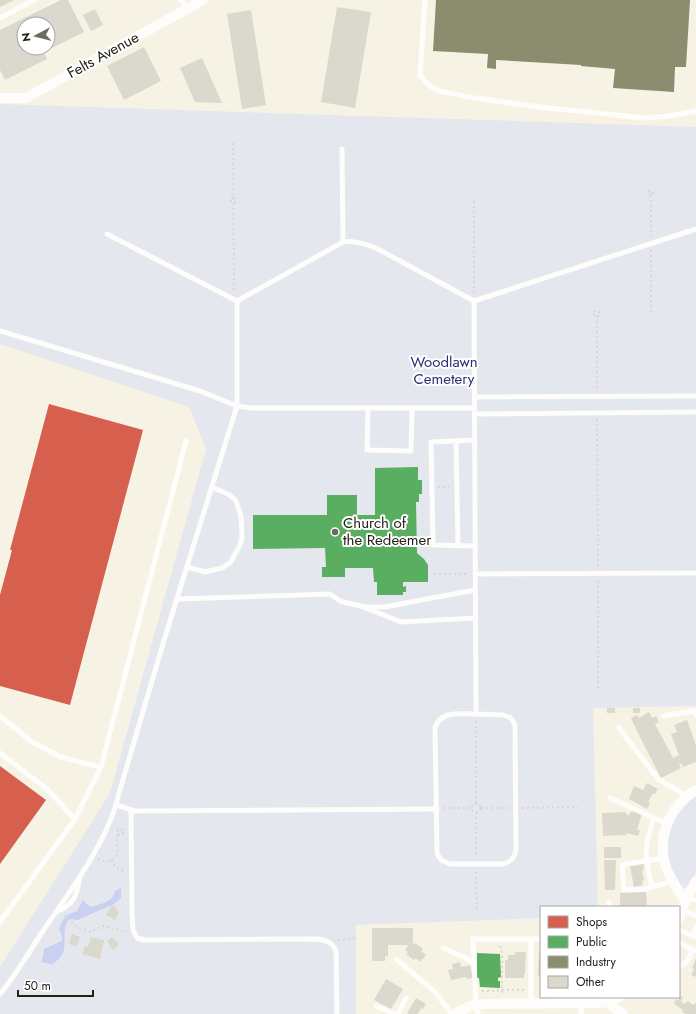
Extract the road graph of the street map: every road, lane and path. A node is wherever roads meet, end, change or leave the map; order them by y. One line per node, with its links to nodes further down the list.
1 (34, 0): 6 (lane)
2 (180, 0): 5 (lane)
3 (203, 0): 5 (street, Felts Avenue)
4 (424, 0): 8 (lane)
5 (188, 8): 7 (street, Felts Avenue)
6 (0, 18)
7 (0, 98)
8 (696, 111)
9 (233, 143): 17 (path)
10 (342, 149): 15 (lane)
11 (651, 195): 16 (path)
12 (474, 201): 18 (path)
13 (696, 229): 16 (lane)
14 (107, 234): 17 (lane)
15 (343, 242): 17 (lane); 18 (lane)
16 (651, 244): 18 (lane); 19 (path)
17 (235, 300): 25 (lane)
18 (474, 301): 23 (lane)
19 (651, 314)
20 (597, 316): 24 (path)
21 (0, 331): 25 (lane)
22 (696, 396): 24 (lane)
23 (474, 397): 24 (lane); 28 (lane)
24 (598, 397)
25 (237, 406): 26 (lane); 34 (lane)
26 (368, 408): 27 (lane); 27 (lane)
27 (412, 408): 28 (lane)
28 (474, 411): 30 (lane); 31 (lane)
29 (696, 412): 30 (lane)
30 (597, 413): 38 (path)
31 (474, 440): 33 (lane); 36 (lane)
32 (186, 441): 53 (lane)
33 (456, 441): 35 (lane); 35 (lane)
34 (212, 487): 37 (lane); 37 (lane)
35 (458, 546): 36 (lane)
36 (475, 546): 41 (lane)
37 (187, 567): 43 (lane)
38 (598, 573): 39 (lane); 41 (lane); 46 (path)
39 (696, 573)
40 (434, 574): 41 (path)
41 (475, 574): 42 (lane)
42 (475, 590): 44 (lane); 45 (lane)
43 (177, 599): 44 (lane); 58 (lane)
44 (364, 607): 45 (lane)
45 (475, 618): 47 (lane)
46 (598, 690)
47 (476, 714): 57 (path); 60 (lane); 63 (lane)
48 (0, 716): 53 (lane)
49 (663, 716): 50 (lane)
50 (696, 716)
51 (619, 728): 55 (lane)
52 (0, 753): 66 (lane)
53 (101, 767): 66 (lane)
54 (696, 790): 55 (street)
55 (687, 796): 67 (street)
56 (610, 798): 65 (lane)
57 (476, 804): 61 (path); 62 (path)
58 (116, 805): 64 (lane); 69 (lane)
59 (578, 807): 63 (path)
60 (437, 808): 61 (path); 63 (lane); 64 (lane)
61 (472, 808): 62 (path)
62 (480, 808): 63 (path)
63 (516, 808)
64 (132, 810): 73 (lane)
65 (654, 818): 67 (lane); 72 (lane)
66 (75, 819): 82 (lane)
67 (667, 824): 70 (street)
68 (118, 835): 71 (path)
69 (92, 856): 71 (path); 74 (lane)
70 (664, 858): 72 (lane); 75 (street)
71 (111, 860): 73 (path)
72 (646, 861): 77 (lane); 77 (lane)
73 (132, 872): 85 (lane)
74 (80, 875): 79 (lane); 79 (lane)
75 (672, 881): 77 (lane); 78 (street)
76 (696, 881): 78 (street)
77 (652, 886)
78 (684, 909): 81 (lane)
79 (56, 912): 101 (lane)
80 (65, 916): 85 (path)
81 (696, 916)
82 (0, 922)
83 (696, 927): 86 (lane)
84 (680, 930): 86 (lane)
85 (134, 933): 92 (lane)
86 (694, 937)
87 (355, 938): 92 (path)
88 (497, 939): 89 (lane); 96 (lane); 100 (path)
89 (531, 939): 90 (lane); 98 (lane)
90 (540, 939)
91 (680, 944): 94 (lane)
92 (332, 945): 110 (lane)
93 (443, 948): 96 (lane)
94 (694, 950): 97 (lane)
95 (396, 959): 113 (lane)
96 (474, 964): 99 (lane)
97 (680, 966)
98 (531, 990): 100 (path); 106 (lane)
99 (475, 991): 100 (path); 109 (lane)
100 (502, 991): 105 (path)
101 (0, 994)
102 (406, 998): 112 (lane)
103 (617, 998): 104 (street)
104 (606, 1002): 107 (street); 115 (street)
105 (502, 1003): 106 (street); 109 (street)
106 (531, 1003): 107 (street)
107 (578, 1005)
108 (376, 1006): 111 (lane)
109 (477, 1009): 114 (street)
110 (337, 1014)
111 (395, 1014)
112 (398, 1014)
113 (452, 1014)
114 (455, 1014)
115 (623, 1014)

